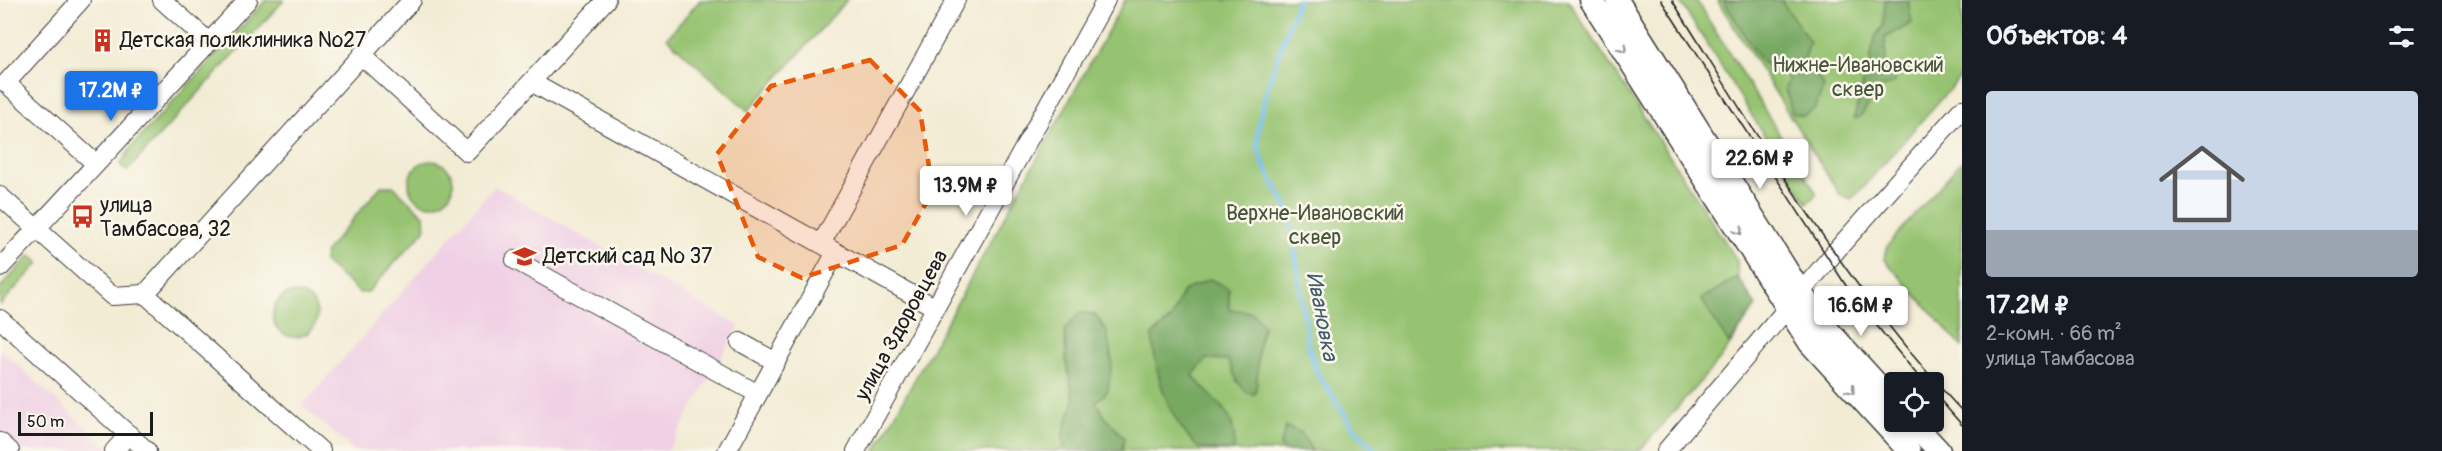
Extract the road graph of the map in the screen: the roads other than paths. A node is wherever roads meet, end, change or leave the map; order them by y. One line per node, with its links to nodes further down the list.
1 (81, 0): 14 (street)
2 (162, 0): 10 (street)
3 (248, 0): 10 (street)
4 (412, 0): 11 (street)
5 (606, 0): 12 (street)
6 (956, 0): 17 (street)
7 (1106, 0): 22 (street, улица Здоровцева)
8 (1591, 0): 21 (main road, one-way to 21)
9 (1617, 0): 21 (main road)
10 (209, 42): 14 (street)
11 (361, 55): 12 (street); 20 (street)
12 (531, 82): 17 (street)
13 (1962, 109): 21 (street)
14 (96, 164): 16 (street)
15 (0, 196): 16 (street)
16 (37, 228): 19 (street); 20 (street)
17 (829, 248): 22 (street); 25 (street)
18 (515, 260): 27 (street)
19 (0, 268)
20 (145, 294): 34 (street)
21 (1794, 301): 26 (main road); 37 (street); 38 (main road, one-way to 38)
22 (936, 308): 36 (street, улица Здоровцева)
23 (0, 319): 29 (street)
24 (740, 342): 25 (street)
25 (776, 362): 27 (street)
26 (1884, 392)
27 (758, 394): 35 (street)
28 (1921, 432): 39 (main road)
29 (129, 434): 32 (street); 33 (street)
30 (0, 442): 31 (street)
31 (10, 451)
32 (114, 451)
33 (147, 451)
34 (321, 451)
35 (727, 451)
36 (856, 451)
37 (1666, 451)
38 (1909, 451)
39 (1939, 451)

